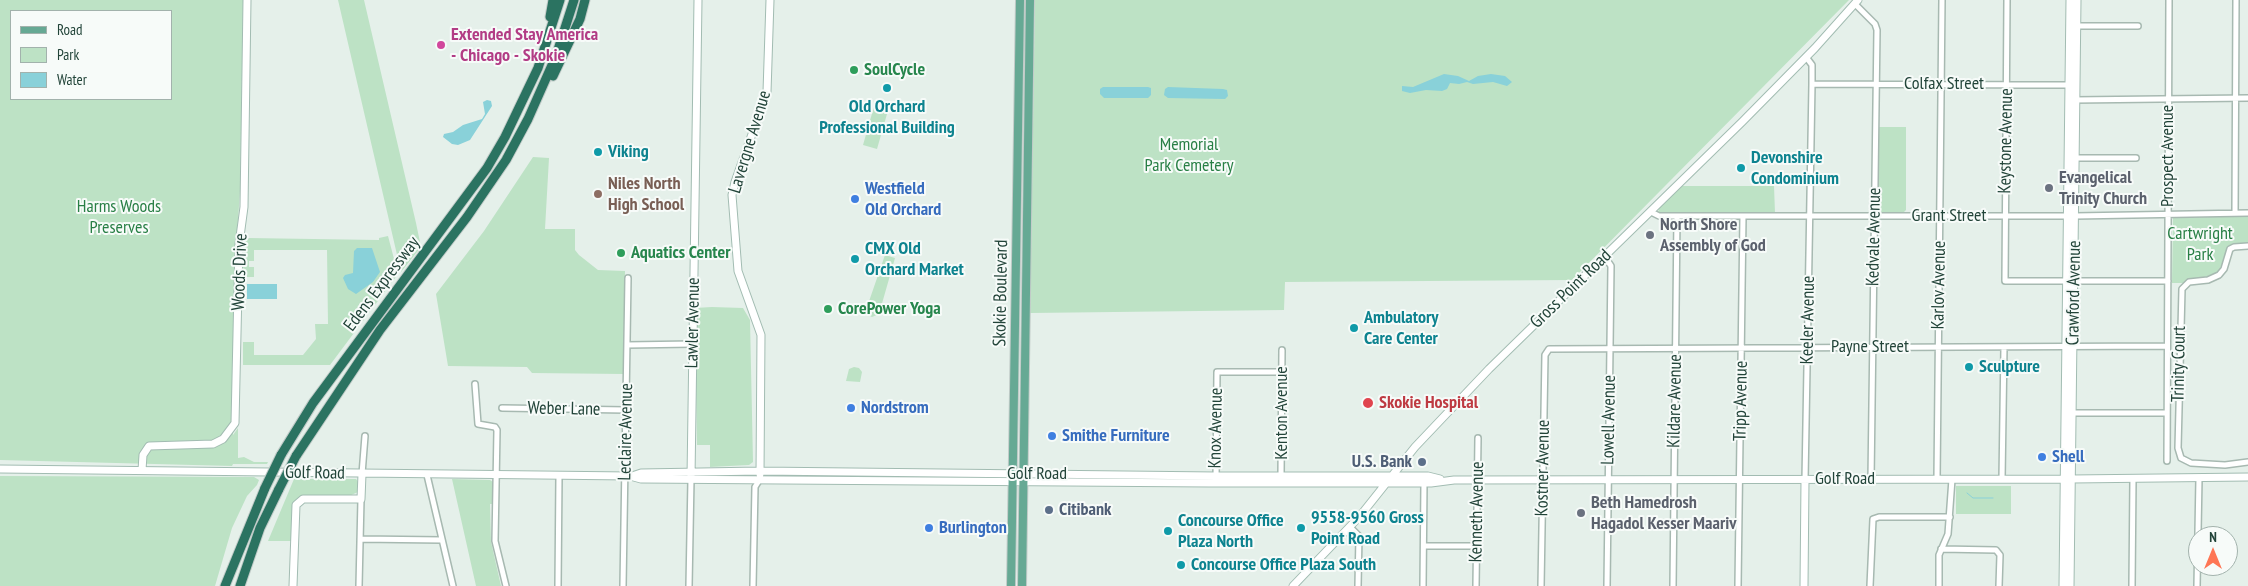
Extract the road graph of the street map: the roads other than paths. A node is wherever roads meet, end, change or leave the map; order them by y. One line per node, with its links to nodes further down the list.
1 (247, 0): 73 (main road, Woods Drive)
2 (553, 0): 19 (highway)
3 (560, 0): 19 (highway, Edens Expressway)
4 (574, 0): 30 (highway, Edens Expressway)
5 (698, 0): 50 (main road, Lawler Avenue)
6 (770, 0): 74 (main road, Lavergne Avenue)
7 (1020, 0): 83 (main road, Skokie Boulevard)
8 (1030, 0): 84 (main road, Skokie Boulevard)
9 (1942, 0): 23 (street, Karlov Avenue)
10 (2008, 0): 24 (street, Keystone Avenue)
11 (2070, 0): 17 (main road, Crawford Avenue)
12 (2077, 0): 17 (main road, Crawford Avenue)
13 (2169, 0): 28 (street, Prospect Avenue)
14 (2236, 0): 26 (street)
15 (585, 1): 30 (highway)
16 (1856, 2): 20 (main road, Gross Point Road); 22 (street, Kedvale Avenue)
17 (2073, 26): 18 (street); 25 (main road, Crawford Avenue)
18 (2138, 26)
19 (548, 40): 113 (highway, Edens Expressway, bridge)
20 (1806, 57): 21 (street, Keeler Avenue); 33 (main road, Gross Point Road)
21 (1812, 84): 22 (street, Colfax Street); 39 (street, Keeler Avenue)
22 (1876, 84): 23 (street, Colfax Street); 40 (street, Kedvale Avenue)
23 (1941, 84): 24 (street, Colfax Street); 41 (street, Karlov Avenue)
24 (2006, 85): 25 (street, Colfax Street); 42 (street, Keystone Avenue)
25 (2072, 85): 29 (main road, Crawford Avenue)
26 (2235, 98): 27 (street); 28 (street); 36 (street)
27 (2248, 98)
28 (2169, 99): 29 (street); 35 (street, Prospect Avenue)
29 (2072, 100): 31 (main road, Crawford Avenue)
30 (536, 102): 114 (highway, Edens Expressway, bridge)
31 (2072, 158): 32 (street); 43 (main road, Crawford Avenue)
32 (2136, 158)
33 (1651, 212): 37 (street, Grant Street); 45 (main road, Gross Point Road)
34 (2248, 213): 36 (street, Grant Street)
35 (2168, 214): 36 (street, Grant Street); 43 (street, Grant Street); 47 (street, Prospect Avenue)
36 (2235, 214)
37 (1677, 216): 38 (street, Grant Street); 58 (street, Kildare Avenue)
38 (1743, 216): 39 (street, Grant Street); 59 (street, Tripp Avenue)
39 (1809, 216): 40 (street, Grant Street); 52 (street, Keeler Avenue)
40 (1874, 216): 41 (street, Grant Street); 53 (street, Kedvale Avenue)
41 (1940, 216): 42 (street, Grant Street); 54 (street, Karlov Avenue)
42 (2005, 216): 43 (street, Grant Street); 48 (street, Keystone Avenue)
43 (2071, 216): 48 (main road, Crawford Avenue)
44 (2248, 246): 71 (street, Trinity Court)
45 (1605, 257): 57 (street, Lowell Avenue); 88 (main road, Gross Point Road)
46 (628, 278): 49 (street, Leclaire Avenue)
47 (2168, 281): 48 (street); 51 (street, Prospect Avenue)
48 (2070, 282): 56 (main road, Crawford Avenue)
49 (627, 344): 50 (street); 65 (street, Leclaire Avenue)
50 (693, 344): 80 (main road, Lawler Avenue)
51 (2167, 346): 56 (street, Payne Street); 67 (street, Prospect Avenue)
52 (1807, 347): 53 (street, Payne Street); 59 (street, Payne Street); 101 (street, Keeler Avenue)
53 (1873, 347): 54 (street, Payne Street); 102 (street, Kedvale Avenue)
54 (1938, 347): 55 (street, Payne Street); 89 (street, Karlov Avenue)
55 (2004, 347): 56 (street, Payne Street); 91 (street)
56 (2070, 347): 66 (main road, Crawford Avenue)
57 (1610, 348): 58 (street, Payne Street); 61 (street, Payne Street); 98 (street, Lowell Avenue)
58 (1676, 348): 59 (street, Payne Street); 99 (street, Kildare Avenue)
59 (1742, 348): 100 (street, Tripp Avenue)
60 (1282, 350): 62 (street, Kenton Avenue)
61 (1547, 350): 97 (street, Kostner Avenue)
62 (1282, 372): 81 (street, Kenton Avenue); 94 (street, Knox Avenue)
63 (475, 384): 77 (street)
64 (502, 408): 65 (street, Weber Lane)
65 (626, 410): 79 (street, Leclaire Avenue)
66 (2069, 413): 67 (street); 92 (main road, Crawford Avenue)
67 (2167, 413): 70 (street, Prospect Avenue)
68 (365, 436): 75 (street)
69 (1478, 438): 96 (street, Kenneth Avenue)
70 (2167, 462)
71 (2248, 462)
72 (0, 469): 73 (main road, Golf Road)
73 (142, 470): 75 (main road, Golf Road)
74 (760, 471): 80 (main road, Golf Road); 83 (main road, Golf Road); 87 (main road, Lavergne Avenue)
75 (362, 474): 76 (main road, Golf Road); 105 (main road)
76 (427, 475): 77 (main road, Golf Road); 109 (street)
77 (496, 475): 78 (main road, Golf Road); 118 (street)
78 (560, 476): 79 (main road, Golf Road); 119 (street)
79 (628, 476): 80 (main road, Golf Road); 120 (street, Leclaire Avenue)
80 (691, 476): 86 (main road, Golf Road); 121 (street, Lawler Avenue)
81 (1281, 476): 88 (main road, Golf Road); 94 (main road, Golf Road)
82 (2248, 477): 85 (main road, Golf Road)
83 (1012, 478): 84 (main road, Golf Road); 87 (main road, Golf Road); 123 (main road, Skokie Boulevard)
84 (1024, 478): 94 (main road, Golf Road); 124 (main road, Skokie Boulevard)
85 (2199, 478): 93 (main road, Golf Road); 140 (street)
86 (748, 479): 87 (main road, Golf Road); 104 (street)
87 (760, 479): 104 (street)
88 (1388, 479): 94 (main road, Golf Road); 95 (main road, Golf Road); 103 (main road, Golf Road); 107 (main road, Gross Point Road)
89 (1937, 479): 90 (main road, Golf Road); 102 (main road, Golf Road)
90 (1952, 479): 91 (main road, Golf Road); 106 (street)
91 (2002, 479): 92 (main road, Golf Road)
92 (2068, 479): 93 (main road, Golf Road); 137 (main road, Crawford Avenue); 138 (main road, Crawford Avenue)
93 (2133, 479): 139 (street)
94 (1216, 480)
95 (1443, 480): 96 (main road, Golf Road); 103 (main road, Golf Road)
96 (1477, 480): 97 (main road, Golf Road); 111 (street, Kenneth Avenue)
97 (1543, 480): 98 (main road, Golf Road); 129 (street, Kostner Avenue)
98 (1608, 480): 99 (main road, Golf Road); 130 (street, Lowell Avenue)
99 (1674, 480): 100 (main road, Golf Road); 131 (street, Kildare Avenue)
100 (1740, 480): 101 (main road, Golf Road); 132 (street, Tripp Avenue)
101 (1805, 480): 102 (main road, Golf Road); 133 (main road, Keeler Avenue)
102 (1871, 480)
103 (1424, 483): 110 (street)
104 (755, 487): 122 (street)
105 (361, 499): 108 (street); 115 (main road)
106 (1950, 517): 112 (street); 134 (street)
107 (1350, 527): 125 (main road, Gross Point Road); 126 (street)
108 (360, 539): 109 (street); 116 (street)
109 (442, 540): 117 (street)
110 (1424, 546): 111 (street); 127 (street)
111 (1476, 546): 128 (street, Kenneth Avenue)
112 (1941, 549): 135 (street); 136 (street)
113 (225, 586)
114 (240, 586)
115 (293, 586)
116 (360, 586)
117 (453, 586)
118 (506, 586)
119 (558, 586)
120 (623, 586)
121 (689, 586)
122 (753, 586)
123 (1011, 586)
124 (1022, 586)
125 (1293, 586)
126 (1358, 586)
127 (1423, 586)
128 (1476, 586)
129 (1541, 586)
130 (1607, 586)
131 (1673, 586)
132 (1738, 586)
133 (1804, 586)
134 (1870, 586)
135 (1939, 586)
136 (2000, 586)
137 (2063, 586)
138 (2070, 586)
139 (2132, 586)
140 (2197, 586)

